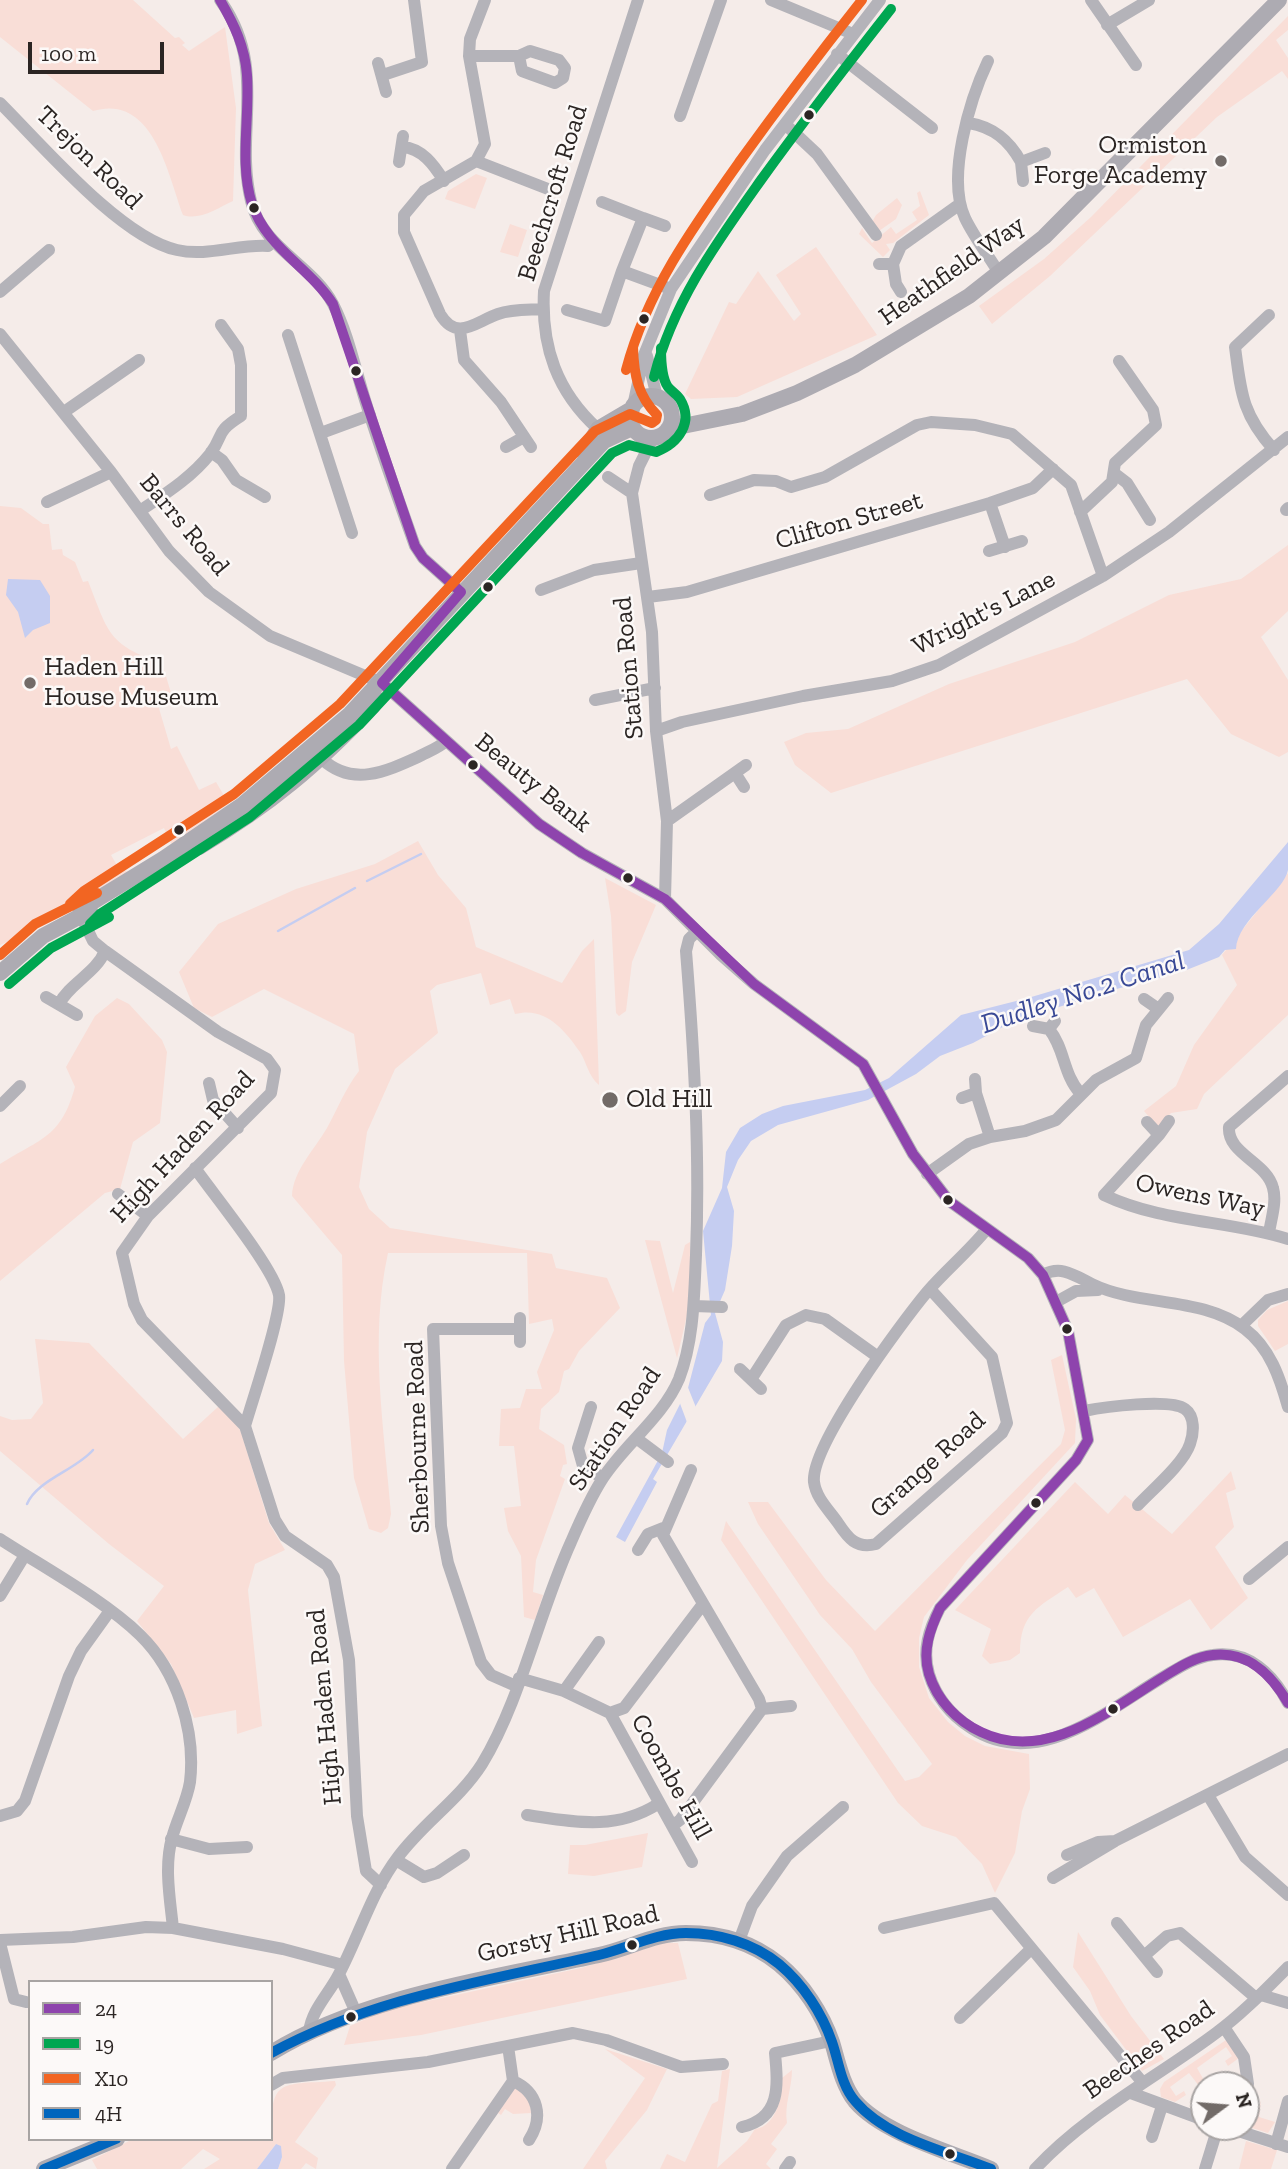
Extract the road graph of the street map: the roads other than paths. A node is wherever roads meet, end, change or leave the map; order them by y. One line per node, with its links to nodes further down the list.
1 (220, 0): 36 (street)
2 (414, 0): 18 (street)
3 (485, 0): 14 (street)
4 (638, 0): 45 (street, Beechcroft Road)
5 (721, 0): 20 (street)
6 (771, 0): 12 (street)
7 (880, 0): 12 (street)
8 (1091, 0): 11 (street)
9 (1149, 0): 11 (street)
10 (1273, 3): 41 (main road, Heathfield Way)
11 (1107, 25): 17 (street)
12 (853, 34): 13 (street)
13 (837, 54): 22 (street); 23 (street)
14 (469, 56): 15 (street); 25 (street)
15 (519, 56)
16 (988, 61): 21 (street)
17 (1136, 65)
18 (386, 92)
19 (0, 103): 36 (street, Trejon Road)
20 (680, 116)
21 (968, 123): 27 (street); 32 (street)
22 (785, 124): 35 (street); 42 (street)
23 (926, 129)
24 (1045, 153): 27 (street)
25 (476, 161): 28 (street); 30 (street)
26 (399, 162): 28 (street)
27 (1021, 162): 29 (street)
28 (444, 181): 49 (street)
29 (1023, 181)
30 (548, 189)
31 (602, 202): 33 (street)
32 (960, 204): 39 (street); 41 (street)
33 (643, 218): 34 (street); 40 (street)
34 (665, 226)
35 (876, 235)
36 (273, 242): 59 (street)
37 (49, 250): 43 (street)
38 (879, 264): 39 (street)
39 (893, 264): 44 (street)
40 (622, 271): 42 (street); 46 (street)
41 (999, 273): 60 (main road, Heathfield Way)
42 (671, 289): 52 (street)
43 (0, 292)
44 (901, 292)
45 (543, 309): 49 (street); 62 (street, Beechcroft Road)
46 (567, 310)
47 (1269, 315): 66 (street)
48 (221, 325): 68 (street)
49 (460, 330): 67 (street)
50 (0, 334): 58 (street, Barrs Road)
51 (288, 335): 64 (street)
52 (648, 348): 55 (street); 56 (street)
53 (139, 360): 58 (street)
54 (1119, 360): 72 (street)
55 (657, 397): 56 (main road); 57 (main road)
56 (633, 408): 61 (main road); 62 (main road)
57 (670, 410): 60 (main road, Heathfield Way); 63 (main road)
58 (64, 412): 71 (street, Barrs Road)
59 (370, 415): 64 (street); 89 (street)
60 (711, 420): 63 (main road, Heathfield Way)
61 (632, 428): 65 (main road); 69 (main road)
62 (598, 429): 69 (main road)
63 (668, 429): 65 (main road)
64 (321, 433): 82 (street)
65 (653, 438): 74 (street, Station Road)
66 (1283, 445): 87 (street, Wright's Lane)
67 (506, 447)
68 (211, 452): 76 (street); 79 (street)
69 (582, 466): 89 (main road)
70 (1053, 469): 75 (street); 78 (street, Clifton Street); 80 (street)
71 (111, 472): 77 (street); 79 (street, Barrs Road)
72 (1114, 473): 80 (street); 81 (street)
73 (608, 477): 74 (street)
74 (632, 493): 86 (street, Station Road)
75 (710, 495)
76 (265, 497)
77 (47, 502)
78 (990, 503): 84 (street); 90 (street, Clifton Street)
79 (140, 511): 91 (street, Barrs Road)
80 (1080, 512): 87 (street)
81 (1150, 520)
82 (352, 533)
83 (1022, 541): 84 (street)
84 (1005, 547): 85 (street)
85 (989, 551)
86 (641, 563): 88 (street); 90 (street, Station Road)
87 (1103, 576): 94 (street, Wright's Lane)
88 (541, 590)
89 (461, 592): 91 (main road)
90 (648, 597): 92 (street, Station Road)
91 (382, 683): 95 (street, Beauty Bank); 96 (main road); 100 (main road)
92 (654, 688): 93 (street); 94 (street, Station Road)
93 (595, 700)
94 (656, 732): 98 (street, Station Road)
95 (446, 741): 96 (street, Beauty Bank); 99 (street, Beauty Bank)
96 (322, 759): 100 (main road)
97 (744, 788): 98 (street)
98 (667, 821): 99 (street, Station Road)
99 (665, 899): 101 (street, Beauty Bank)
100 (80, 914): 102 (street, High Haden Road); 103 (main road)
101 (697, 931): 125 (street, Beauty Bank); 138 (street, Station Road)
102 (105, 951): 107 (street); 121 (street, High Haden Road)
103 (0, 973)
104 (46, 997): 107 (street)
105 (1168, 998): 108 (street)
106 (1144, 999): 108 (street)
107 (59, 1004): 109 (street)
108 (1157, 1008): 116 (street)
109 (77, 1015)
110 (1032, 1026): 116 (street)
111 (1288, 1076): 127 (street)
112 (975, 1079): 115 (street)
113 (209, 1083): 121 (street)
114 (20, 1086): 118 (street)
115 (976, 1093): 117 (street); 123 (street)
116 (1080, 1093): 123 (street)
117 (962, 1098)
118 (0, 1106)
119 (1169, 1121): 122 (street)
120 (1147, 1122): 122 (street)
121 (238, 1128): 124 (street, High Haden Road)
122 (1159, 1135): 131 (street, Owens Way)
123 (990, 1137): 125 (street)
124 (195, 1168): 129 (street, High Haden Road); 149 (street)
125 (927, 1174): 130 (street)
126 (1288, 1186): 127 (street)
127 (1274, 1189): 131 (street)
128 (118, 1195): 129 (street)
129 (148, 1216): 149 (street, High Haden Road)
130 (986, 1230): 133 (street); 134 (street, Grange Road)
131 (1269, 1233): 132 (street, Owens Way)
132 (1288, 1239)
133 (1043, 1275): 135 (street); 137 (street)
134 (930, 1289): 142 (street, Grange Road); 142 (street, Grange Road)
135 (1105, 1291): 137 (street); 140 (street)
136 (1288, 1294): 140 (street)
137 (1056, 1302): 148 (street)
138 (698, 1306): 139 (street); 150 (street, Station Road)
139 (722, 1307)
140 (1241, 1326): 147 (street)
141 (520, 1330): 165 (street, Sherbourne Road)
142 (878, 1357): 144 (street)
143 (740, 1369): 144 (street)
144 (752, 1378): 145 (street)
145 (761, 1389)
146 (591, 1407): 153 (street)
147 (1288, 1407)
148 (1084, 1411): 154 (street); 167 (street)
149 (246, 1426): 186 (street, High Haden Road)
150 (636, 1438): 151 (street); 153 (street, Station Road)
151 (668, 1462)
152 (691, 1470): 155 (street)
153 (603, 1478): 165 (street, Station Road)
154 (1138, 1505)
155 (663, 1528): 158 (street); 162 (street)
156 (0, 1539): 159 (street)
157 (1288, 1547): 160 (street)
158 (638, 1550)
159 (25, 1555): 161 (street); 163 (street)
160 (1249, 1579)
161 (0, 1597)
162 (703, 1604): 169 (street); 170 (street)
163 (109, 1612): 176 (street); 178 (street)
164 (599, 1642): 166 (street)
165 (517, 1682): 166 (street); 183 (street, Station Road)
166 (564, 1691): 170 (street)
167 (1288, 1703)
168 (790, 1706): 169 (street)
169 (762, 1709): 177 (street)
170 (610, 1713): 173 (street, Coombe Hill)
171 (1288, 1754): 172 (street)
172 (1208, 1795): 179 (street); 187 (street)
173 (658, 1804): 175 (street); 177 (street, Coombe Hill)
174 (843, 1807): 192 (street)
175 (527, 1815)
176 (0, 1816)
177 (672, 1826): 184 (street, Coombe Hill)
178 (171, 1839): 180 (street); 189 (street)
179 (1115, 1841): 182 (street); 185 (street)
180 (247, 1847)
181 (464, 1855): 183 (street)
182 (1067, 1855)
183 (396, 1860): 186 (street, Station Road)
184 (692, 1862)
185 (1053, 1878)
186 (381, 1885): 196 (street, Station Road)
187 (1288, 1895)
188 (1117, 1923): 194 (street)
189 (173, 1928): 191 (street); 196 (street)
190 (884, 1928): 193 (street)
191 (0, 1941): 199 (street)
192 (739, 1941): 201 (main road, Gorsty Hill Road); 205 (main road, Gorsty Hill Road)
193 (1031, 1949): 202 (street); 211 (street)
194 (1144, 1956): 197 (street); 198 (street)
195 (1288, 1967): 198 (street, Beeches Road)
196 (341, 1970): 201 (street); 204 (street, Station Road)
197 (1157, 1972)
198 (1259, 1996): 200 (street); 203 (street, Beeches Road)
199 (26, 2002)
200 (1288, 2003)
201 (357, 2015): 204 (main road, Gorsty Hill Road)
202 (960, 2018)
203 (1224, 2027): 209 (street); 211 (street, Beeches Road)
204 (309, 2032): 207 (main road, Gorsty Hill Road)
205 (831, 2040): 217 (street); 226 (main road, Gorsty Hill Road)
206 (508, 2046): 208 (street); 210 (street); 212 (street)
207 (273, 2052)
208 (723, 2064)
209 (1246, 2071)
210 (513, 2081): 220 (street); 225 (street)
211 (1143, 2083): 213 (street, Beeches Road)
212 (273, 2084)
213 (1131, 2093): 215 (street); 227 (street, Beeches Road)
214 (1288, 2101): 223 (street)
215 (1162, 2106): 216 (street); 218 (street)
216 (1190, 2115)
217 (742, 2127)
218 (1152, 2137)
219 (1260, 2138): 223 (street)
220 (529, 2140)
221 (112, 2141): 224 (main road)
222 (1214, 2141): 228 (street)
223 (1282, 2145)
224 (44, 2169)
225 (452, 2169)
226 (991, 2169)
227 (1035, 2169)
228 (1205, 2169)

